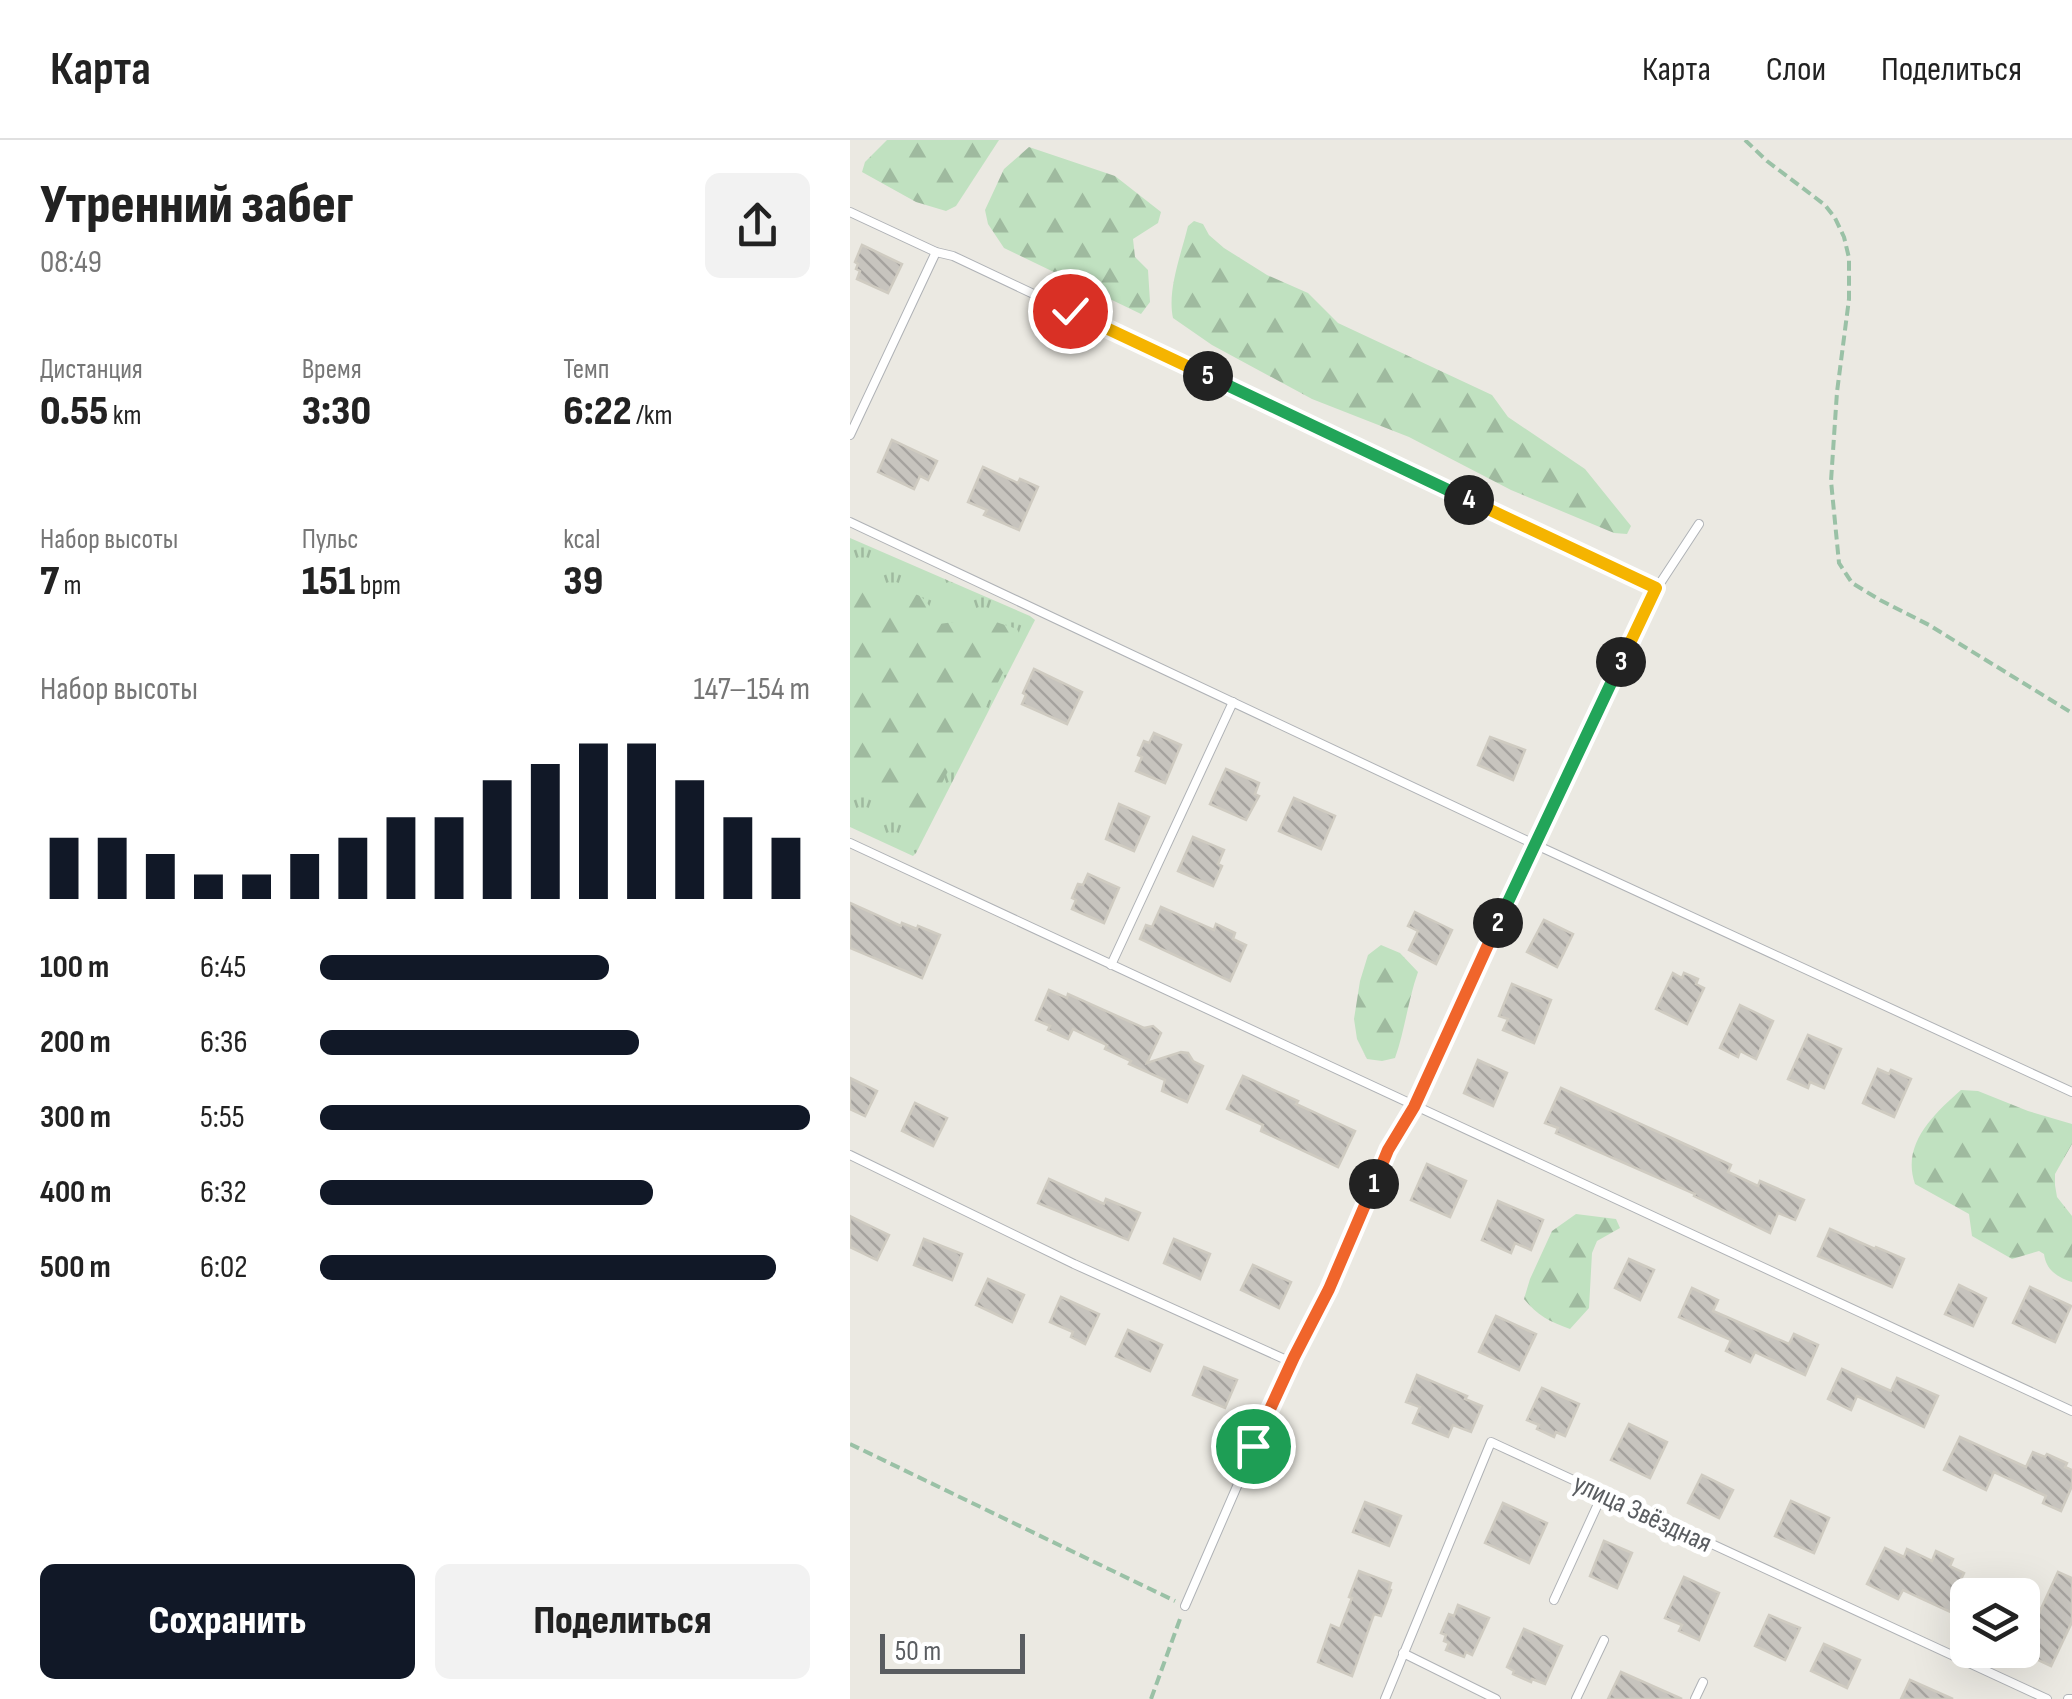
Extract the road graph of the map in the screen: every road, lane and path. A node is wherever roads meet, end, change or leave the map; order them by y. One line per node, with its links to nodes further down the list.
1 (1745, 140): 9 (path)
2 (850, 212): 3 (lane)
3 (936, 252): 4 (lane); 7 (lane)
4 (850, 435)
5 (850, 522): 8 (lane)
6 (1699, 524): 7 (lane)
7 (1656, 588): 11 (lane)
8 (1233, 702): 11 (lane); 12 (lane)
9 (2072, 712)
10 (850, 843): 12 (lane)
11 (1534, 844): 13 (lane); 14 (lane)
12 (1111, 965): 14 (lane)
13 (2072, 1092)
14 (1414, 1107): 16 (lane); 17 (lane)
15 (850, 1154): 16 (lane)
16 (1291, 1362): 21 (lane)
17 (2072, 1411)
18 (850, 1444): 21 (path)
19 (1602, 1493): 20 (lane); 23 (lane, улица Звёздная); 30 (lane, улица Звёздная)
20 (1554, 1600)
21 (1185, 1606): 25 (path)
22 (1604, 1640): 28 (lane)
23 (1404, 1654): 26 (lane, улица Звёздная); 27 (lane)
24 (1703, 1682): 29 (lane)
25 (1151, 1699)
26 (1385, 1699)
27 (1496, 1699)
28 (1576, 1699)
29 (1696, 1699)
30 (2048, 1699)

